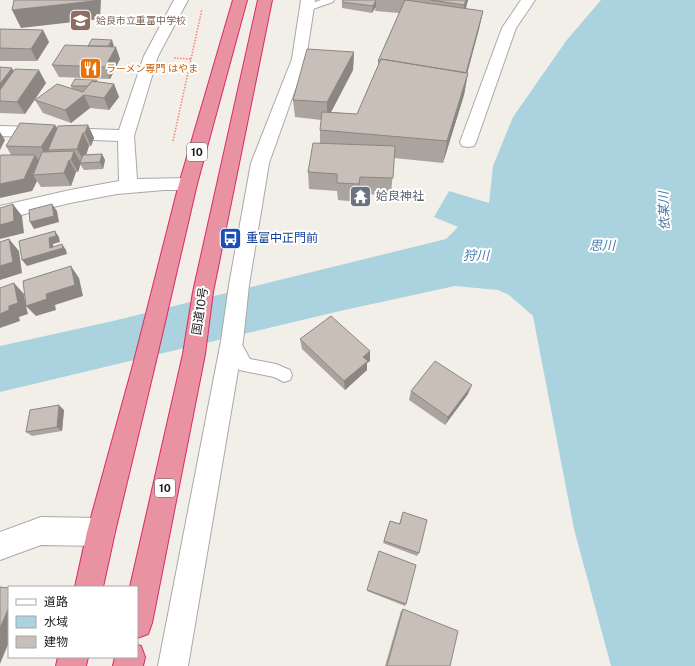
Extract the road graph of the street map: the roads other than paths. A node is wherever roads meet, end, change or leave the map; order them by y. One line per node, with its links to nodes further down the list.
1 (181, 0): 8 (street)
2 (240, 0): 10 (highway, 10)
3 (265, 0): 18 (highway, 国道10号 / 10)
4 (330, 0): 6 (lane)
5 (528, 0): 9 (street)
6 (307, 4): 13 (street)
7 (0, 130): 8 (street)
8 (126, 136): 11 (street)
9 (468, 142)
10 (188, 184): 11 (street); 15 (highway, 10)
11 (128, 185): 12 (street)
12 (0, 213)
13 (232, 341): 14 (lane); 19 (street)
14 (284, 375)
15 (101, 532): 16 (street); 17 (highway, 10)
16 (0, 546)
17 (89, 586)
18 (138, 618)
19 (173, 666)

